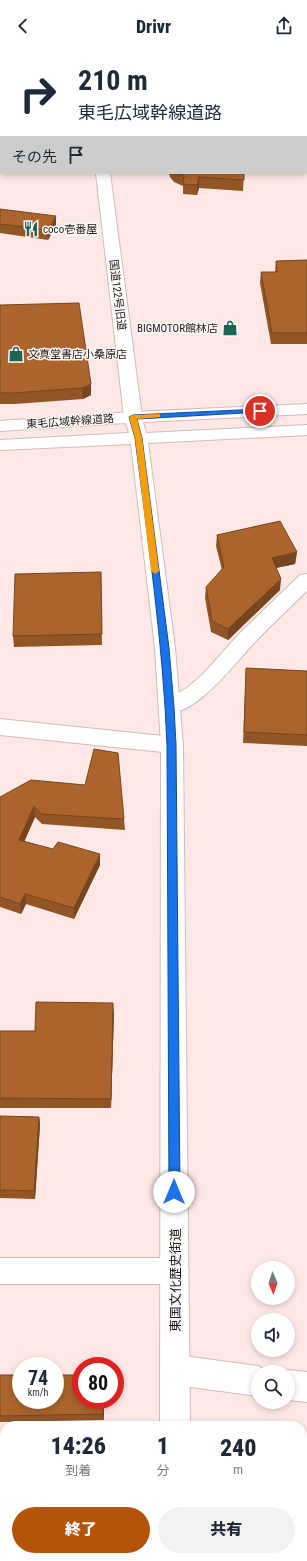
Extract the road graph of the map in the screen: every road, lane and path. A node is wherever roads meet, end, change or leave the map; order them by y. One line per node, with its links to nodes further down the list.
1 (102, 174): 4 (main road, 国道122号旧道)
2 (307, 408): 4 (main road, 東毛広域幹線道路)
3 (0, 426): 4 (main road, 東毛広域幹線道路)
4 (136, 428): 5 (main road, 東毛広域幹線道路); 6 (main road, 東毛広域幹線道路); 8 (main road, 東国文化歴史街道)
5 (307, 430)
6 (0, 445)
7 (307, 580): 8 (main road)
8 (170, 707): 10 (main road, 東国文化歴史街道)
9 (0, 727): 10 (main road)
10 (172, 745): 12 (main road, 東国文化歴史街道)
11 (0, 1271): 12 (main road)
12 (175, 1271): 13 (main road, 東国文化歴史街道)
13 (176, 1370): 14 (main road); 17 (main road, 東国文化歴史街道)
14 (251, 1380)
15 (295, 1386): 16 (main road)
16 (307, 1388)
17 (175, 1421)

